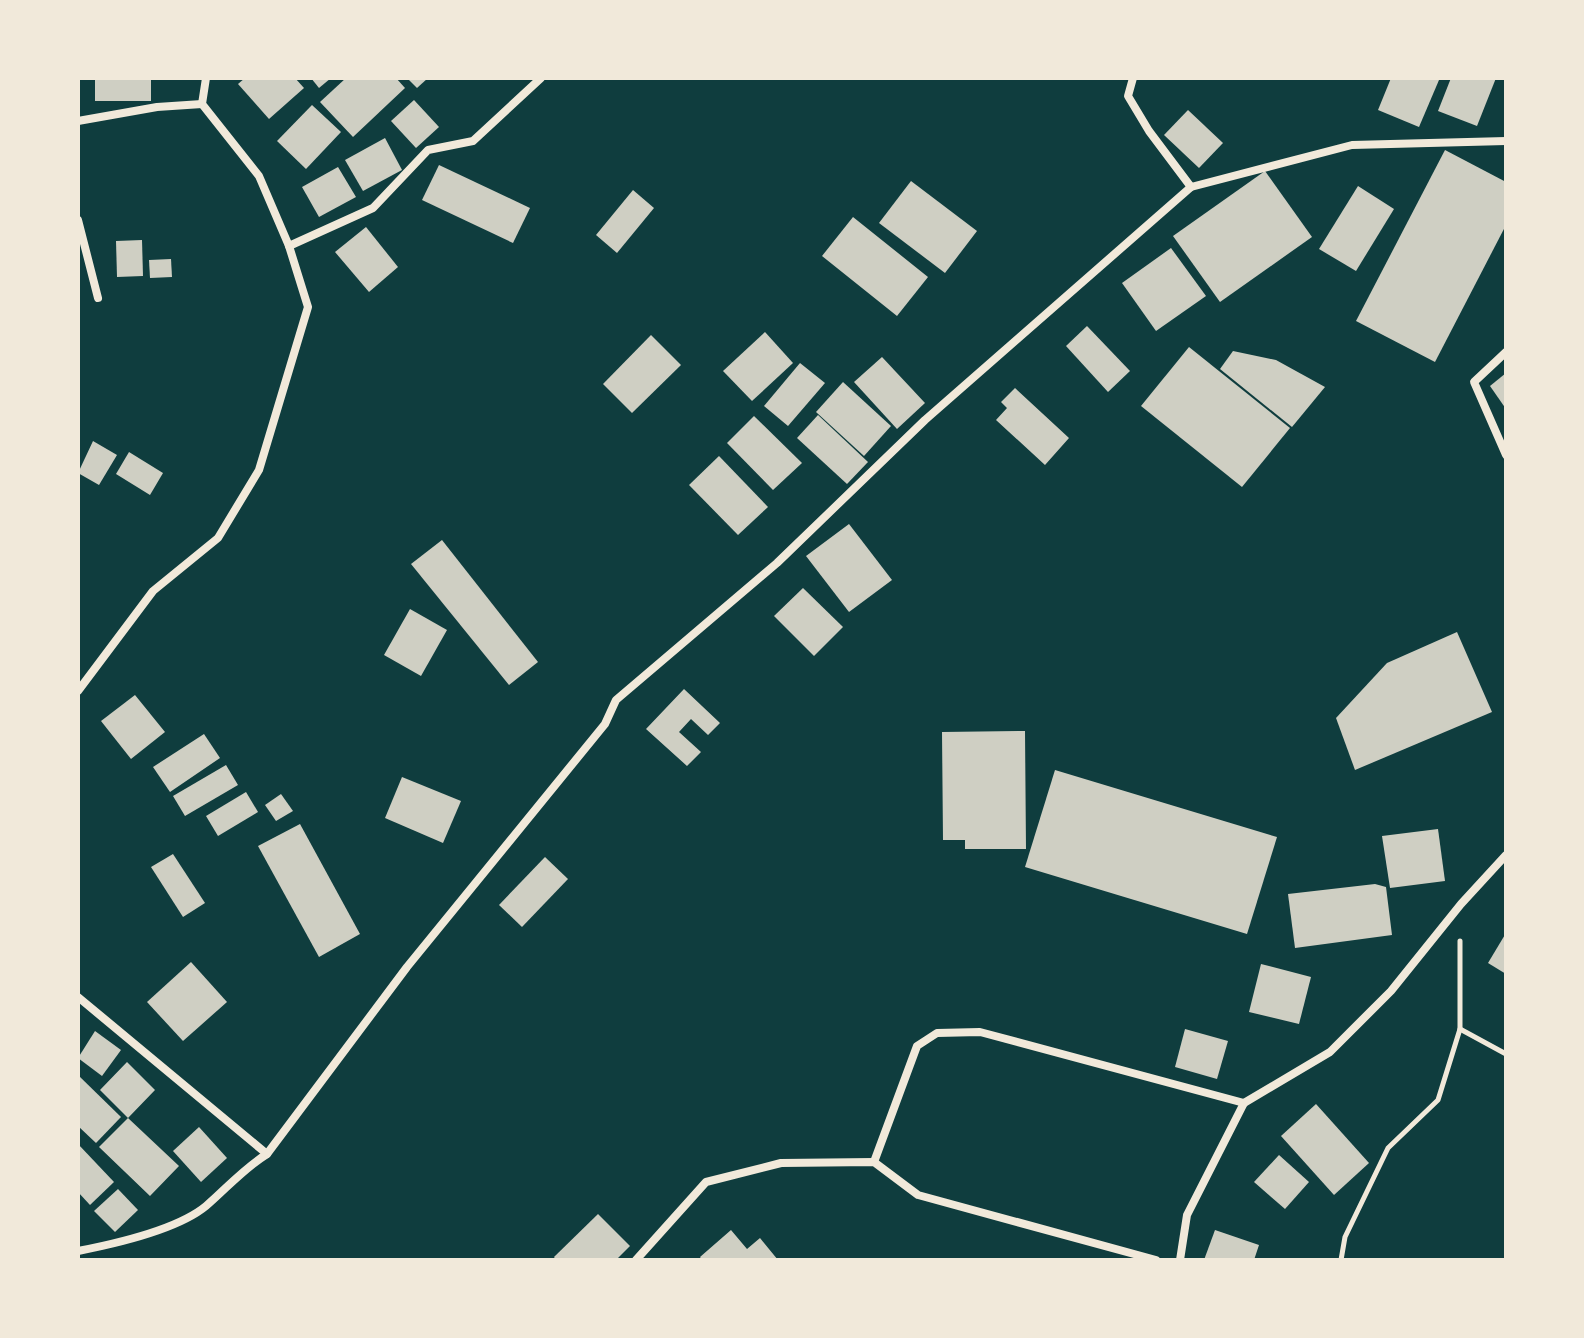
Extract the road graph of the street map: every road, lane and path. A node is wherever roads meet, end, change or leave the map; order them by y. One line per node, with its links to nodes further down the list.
1 (206, 78): 4 (street)
2 (541, 78): 9 (street)
3 (1133, 78): 7 (street)
4 (202, 104): 5 (street); 9 (street)
5 (78, 121)
6 (1506, 141): 7 (street)
7 (1191, 187): 20 (street)
8 (78, 220): 10 (street)
9 (289, 246): 13 (street)
10 (98, 298)
11 (1506, 352): 12 (street)
12 (1506, 455)
13 (78, 691)
14 (1506, 855): 15 (street)
15 (1461, 904): 17 (path); 19 (street)
16 (78, 997): 20 (street)
17 (1460, 1029): 18 (path); 26 (path)
18 (1506, 1054)
19 (1244, 1103): 21 (street); 25 (street)
20 (267, 1154): 22 (street)
21 (874, 1162): 23 (street); 24 (street)
22 (78, 1251)
23 (636, 1260)
24 (1156, 1260)
25 (1180, 1260)
26 (1341, 1260)

